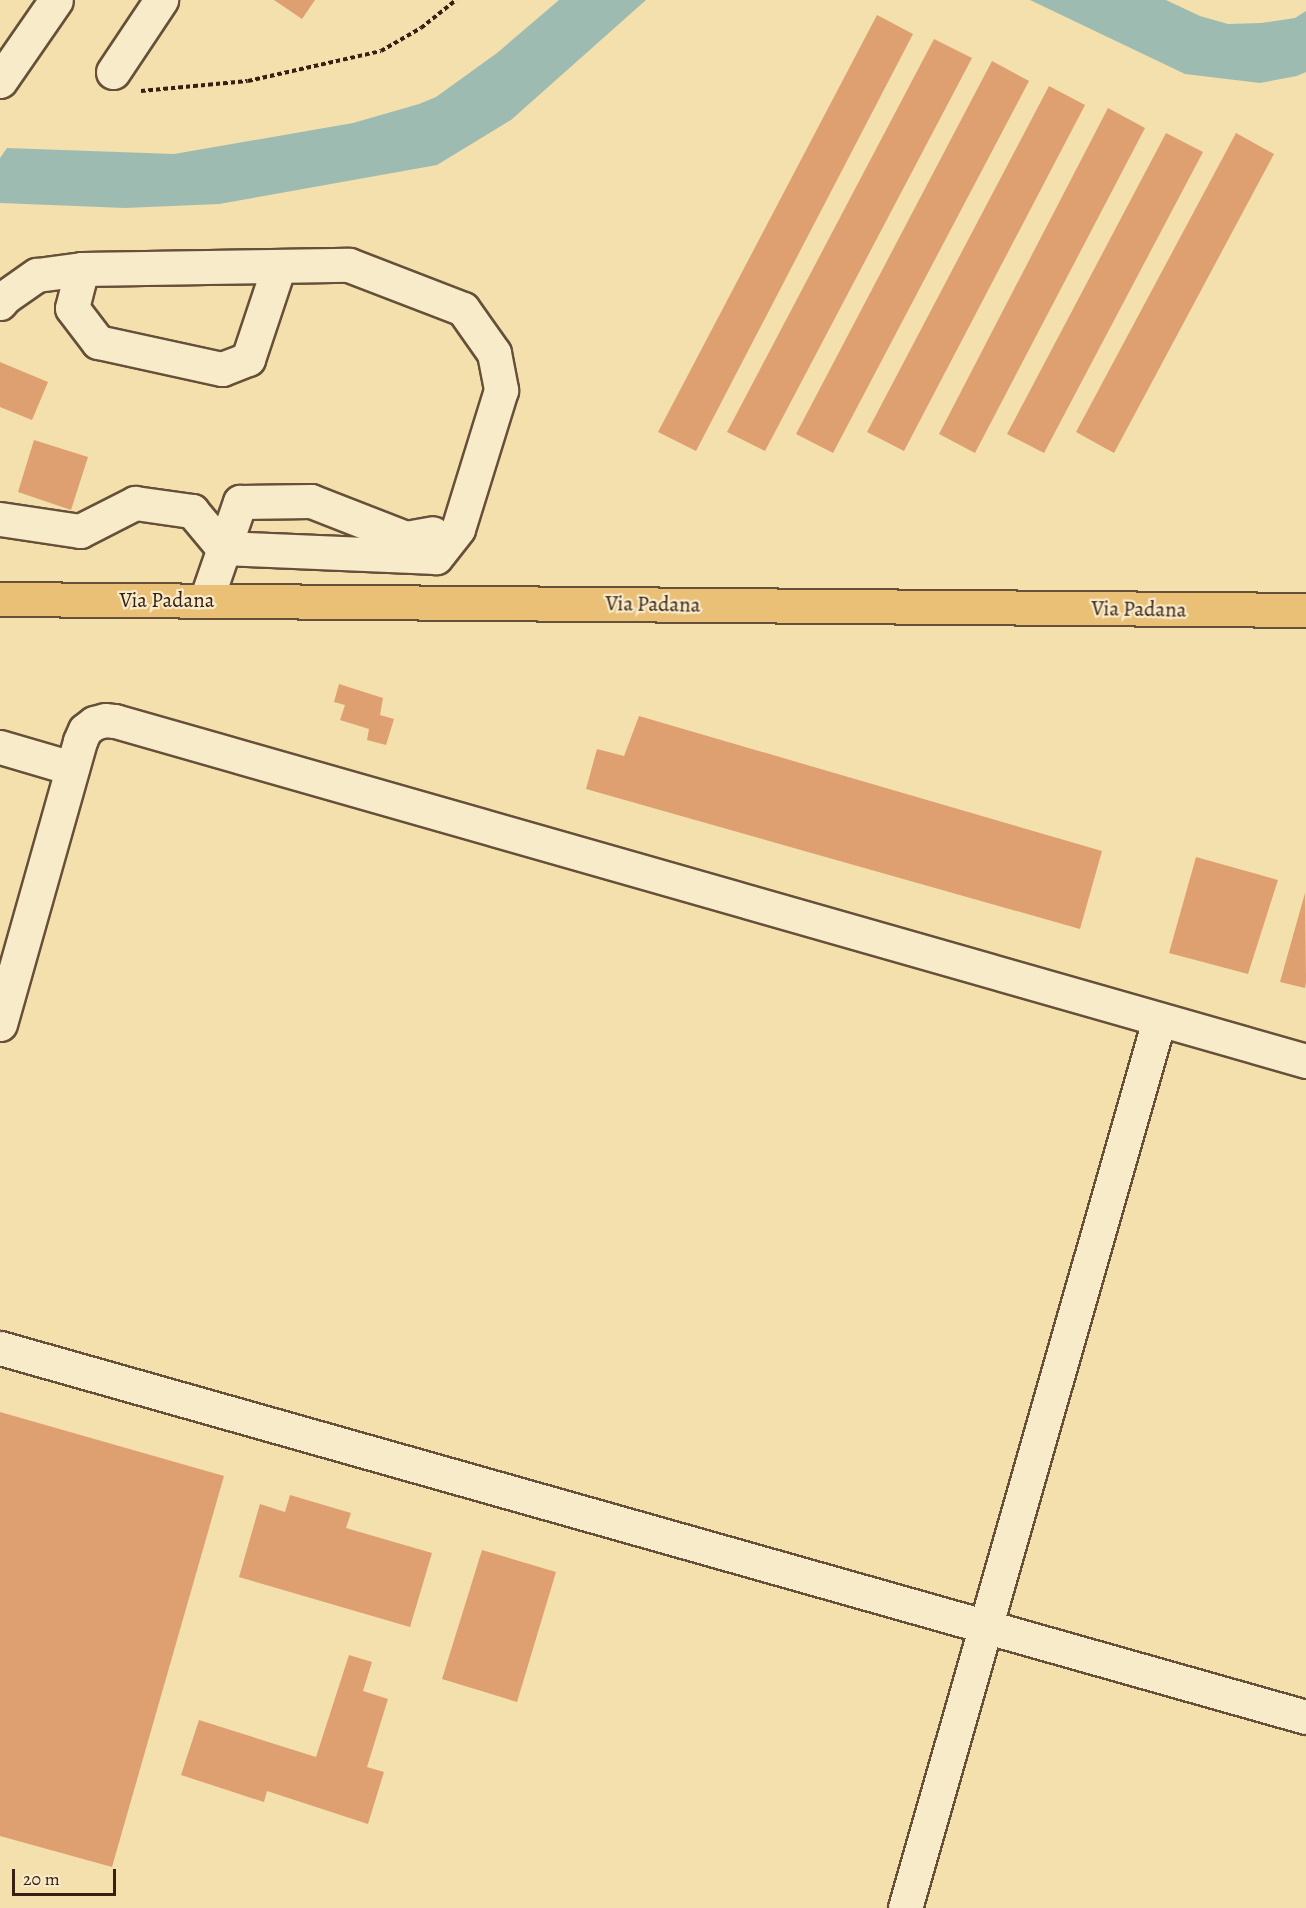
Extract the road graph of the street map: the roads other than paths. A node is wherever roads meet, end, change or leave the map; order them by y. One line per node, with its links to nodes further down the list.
1 (56, 0): 4 (street)
2 (161, 0): 3 (street)
3 (113, 72)
4 (0, 81)
5 (279, 266): 6 (street); 6 (street); 9 (street)
6 (82, 269): 7 (street)
7 (0, 303)
8 (0, 519): 10 (street)
9 (458, 528): 10 (street); 11 (street)
10 (223, 548): 11 (street); 13 (street)
11 (436, 557): 14 (street)
12 (0, 599): 13 (main road, Via Padana)
13 (206, 600): 14 (main road, Via Padana)
14 (447, 603): 15 (main road, Via Padana)
15 (1306, 610)
16 (0, 747): 17 (street)
17 (72, 768): 18 (street); 19 (street)
18 (1159, 1020): 20 (street); 22 (street)
19 (0, 1024)
20 (1306, 1061)
21 (0, 1348): 22 (street)
22 (986, 1626): 23 (street); 24 (street)
23 (1306, 1717)
24 (905, 1908)

